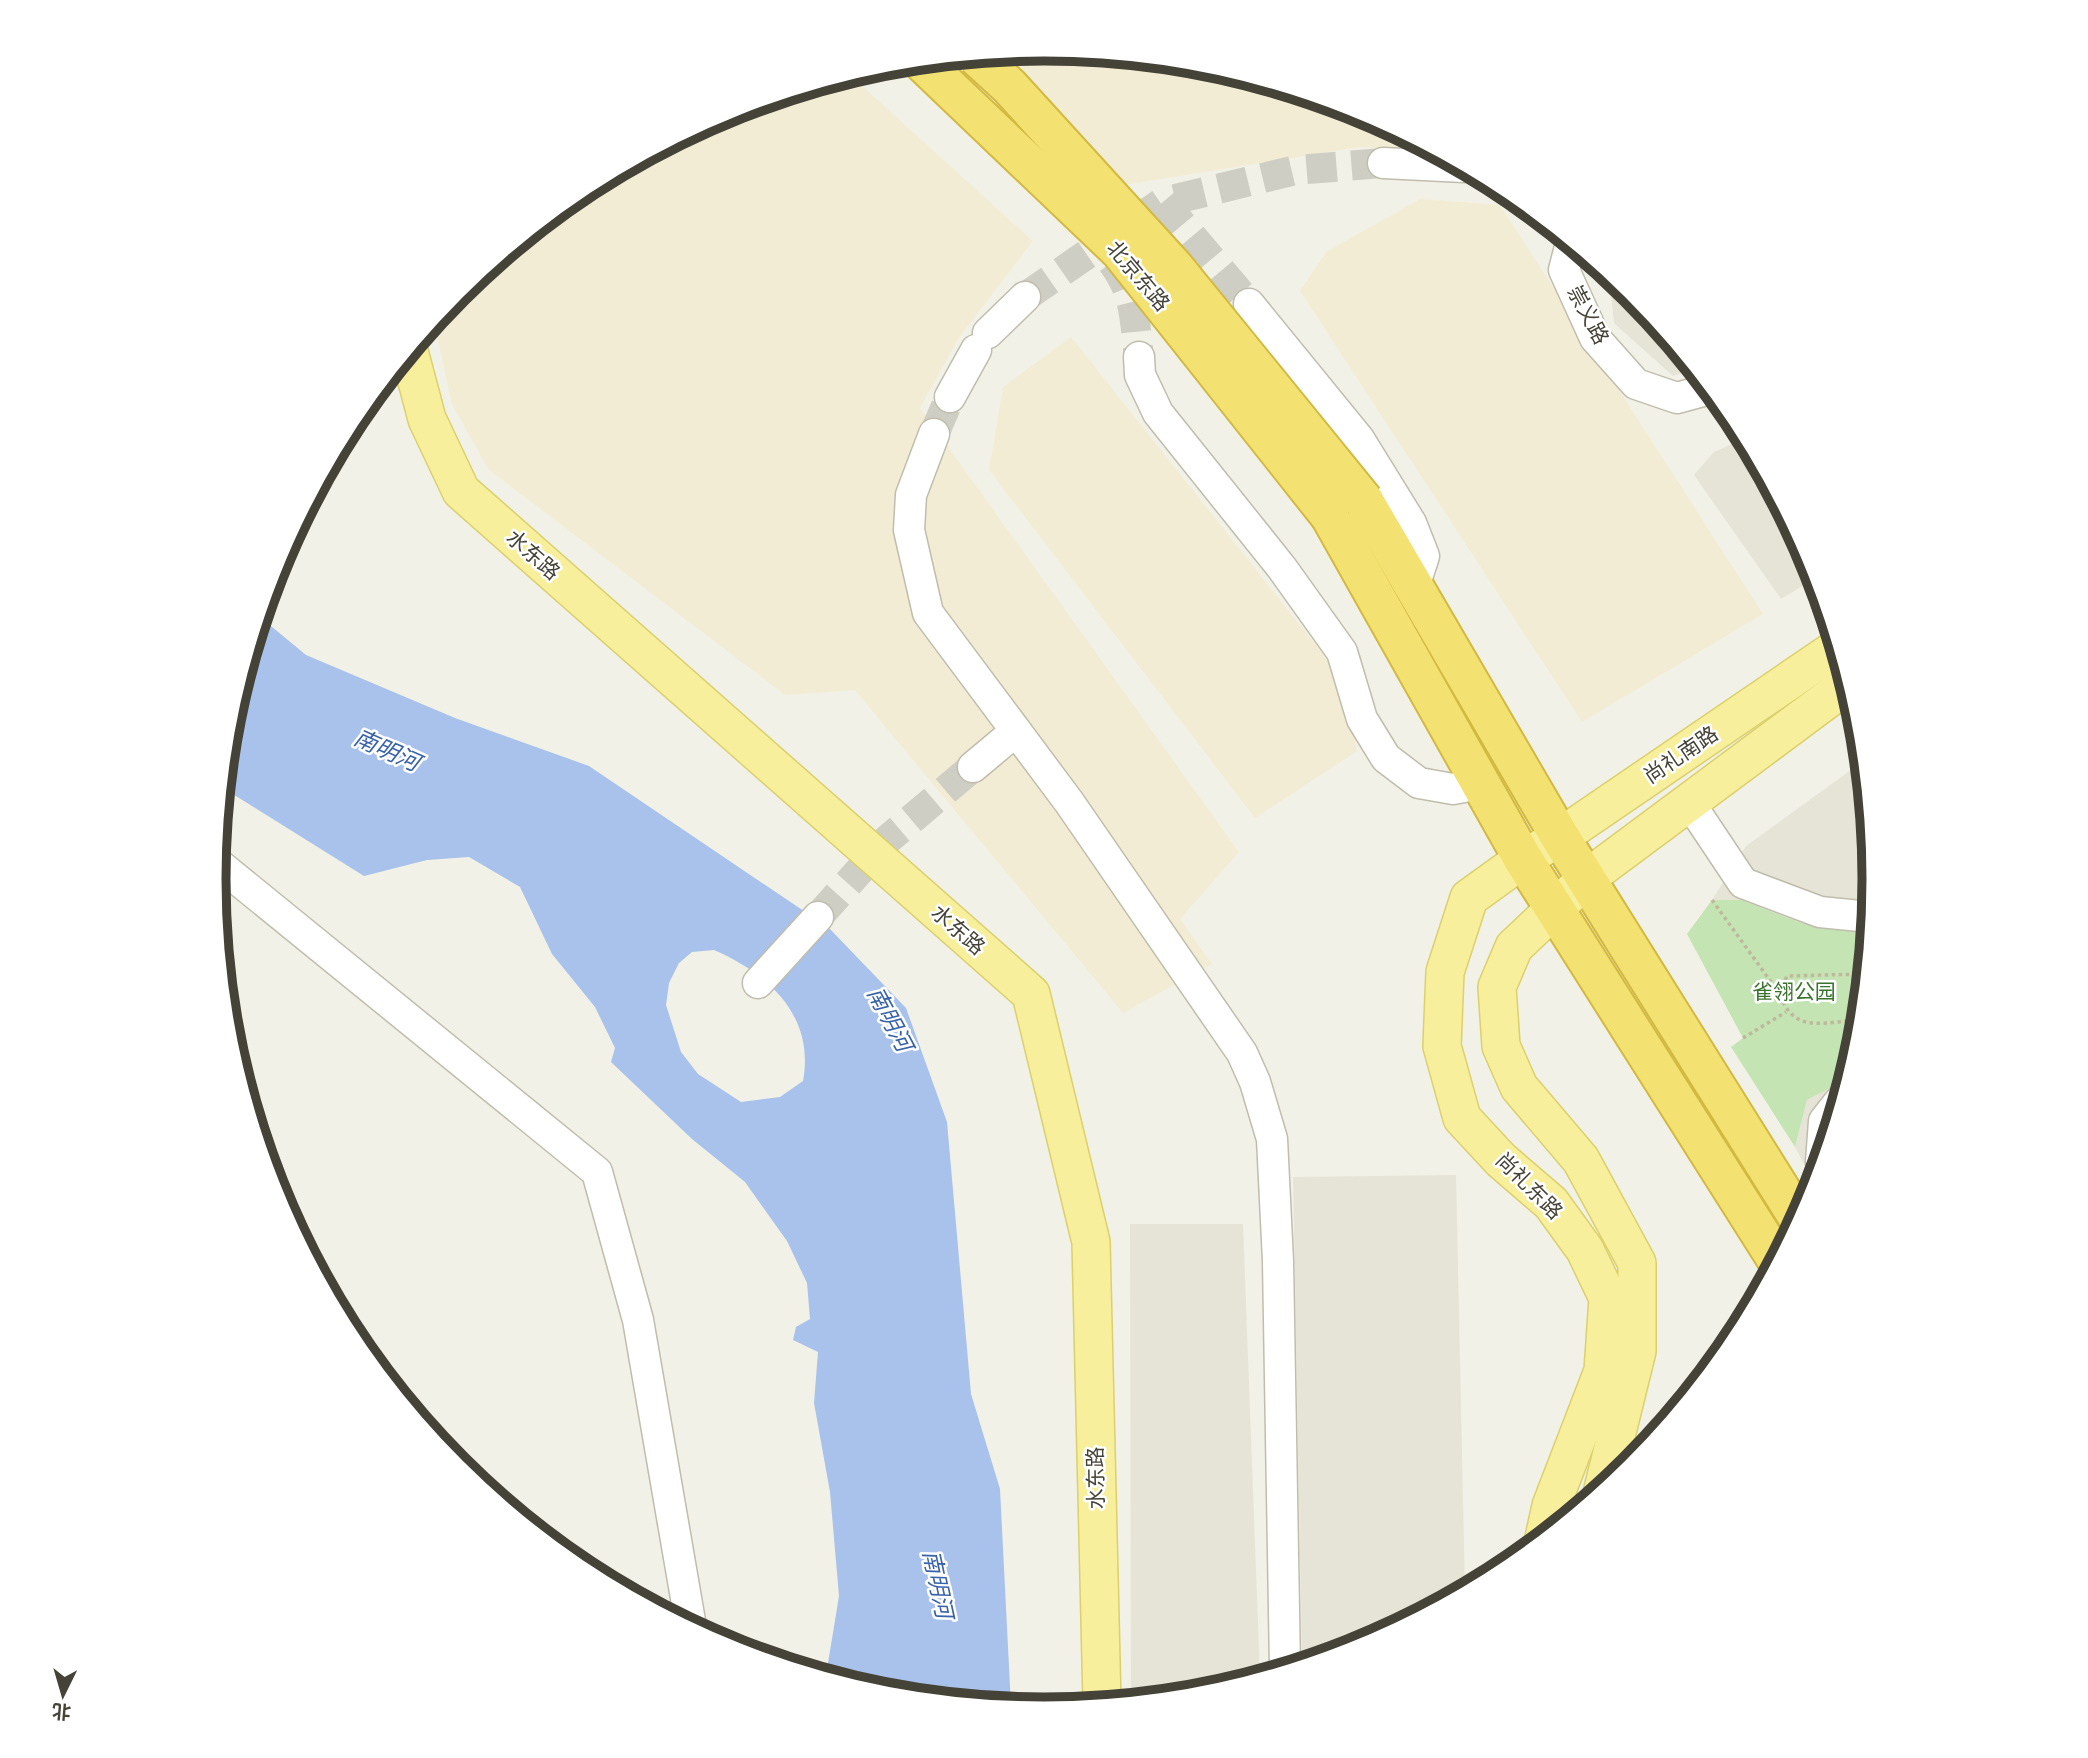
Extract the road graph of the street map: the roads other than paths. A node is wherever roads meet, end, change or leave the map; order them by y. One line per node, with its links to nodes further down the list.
1 (984, 64): 14 (highway, 北京东路, bridge)
2 (929, 69): 14 (highway, 北京东路, bridge)
3 (1383, 163): 4 (street)
4 (1444, 166)
5 (1569, 252): 11 (street, 崇义路)
6 (1025, 297): 12 (street)
7 (1249, 304): 15 (street)
8 (1139, 357): 20 (street)
9 (412, 361): 36 (main road, 水东路)
10 (395, 381): 37 (main road, 水东路)
11 (1701, 392)
12 (950, 397)
13 (934, 434): 18 (street)
14 (1347, 508): 15 (highway); 20 (highway)
15 (1414, 587): 22 (highway)
16 (1830, 653): 22 (main road, 尚礼南路)
17 (1839, 690): 21 (main road, 尚礼南路)
18 (1016, 731): 19 (street); 35 (street)
19 (973, 767)
20 (1480, 784): 23 (highway)
21 (1689, 802): 25 (main road, 尚礼南路); 27 (street)
22 (1560, 837): 23 (main road, 尚礼南路); 25 (highway)
23 (1522, 859): 26 (highway); 33 (main road, 尚礼东路)
24 (226, 870): 34 (street)
25 (1587, 878): 26 (main road, 尚礼南路); 30 (highway)
26 (1554, 907): 31 (highway); 32 (main road)
27 (1861, 916)
28 (818, 917): 29 (street)
29 (758, 982)
30 (1792, 1208)
31 (1772, 1251)
32 (1607, 1471)
33 (1548, 1523)
34 (689, 1615)
35 (1285, 1660)
36 (1102, 1695)
37 (1078, 1696)

